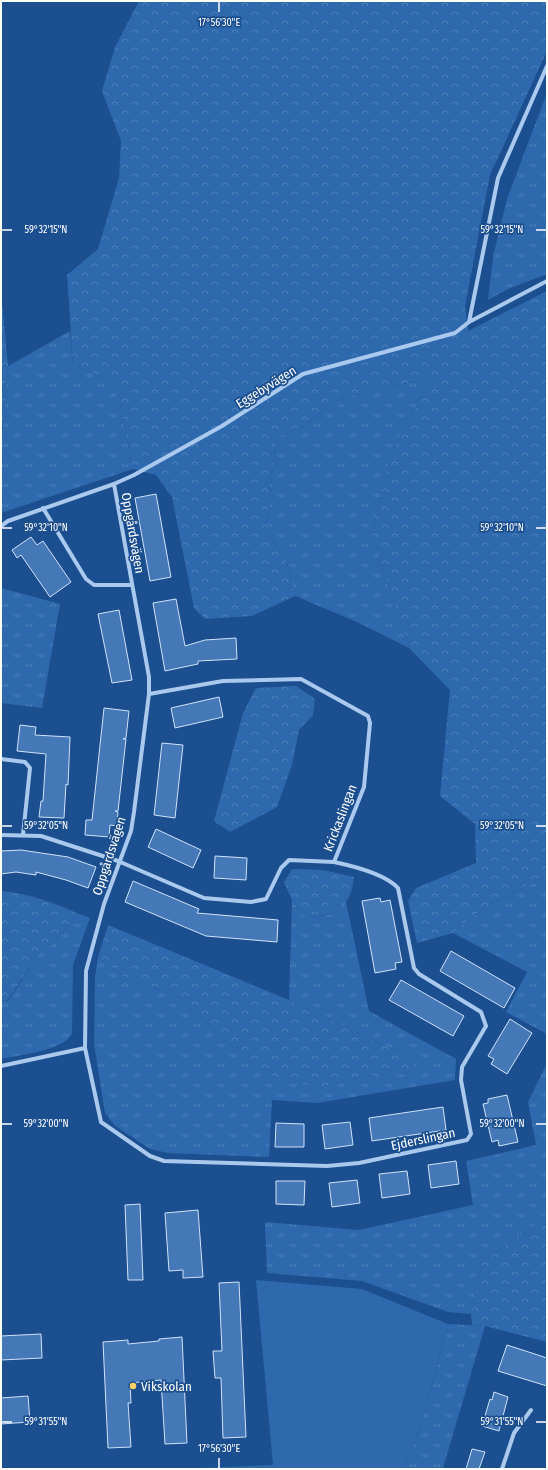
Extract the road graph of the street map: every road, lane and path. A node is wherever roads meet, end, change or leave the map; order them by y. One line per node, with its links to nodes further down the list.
1 (547, 66): 3 (street)
2 (547, 281): 3 (street, Eggebyvägen)
3 (469, 322): 4 (street, Eggebyvägen)
4 (114, 484): 5 (street, Eggebyvägen); 7 (street, Oppgårdsvägen)
5 (43, 508): 6 (street, Eggebyvägen); 7 (street, Oppgårdsvägen)
6 (1, 526)
7 (132, 585): 8 (street, Oppgårdsvägen)
8 (149, 694): 12 (street, Oppgårdsvägen); 13 (street, Krickaslingan)
9 (1, 759): 10 (street)
10 (23, 834): 11 (street); 12 (street)
11 (1, 836)
12 (118, 861): 13 (street, Krickaslingan); 14 (street, Oppgårdsvägen)
13 (334, 862): 14 (street, Ejderslingan)
14 (85, 1048): 15 (street)
15 (1, 1066)
16 (531, 1410): 17 (street)
17 (502, 1469)

